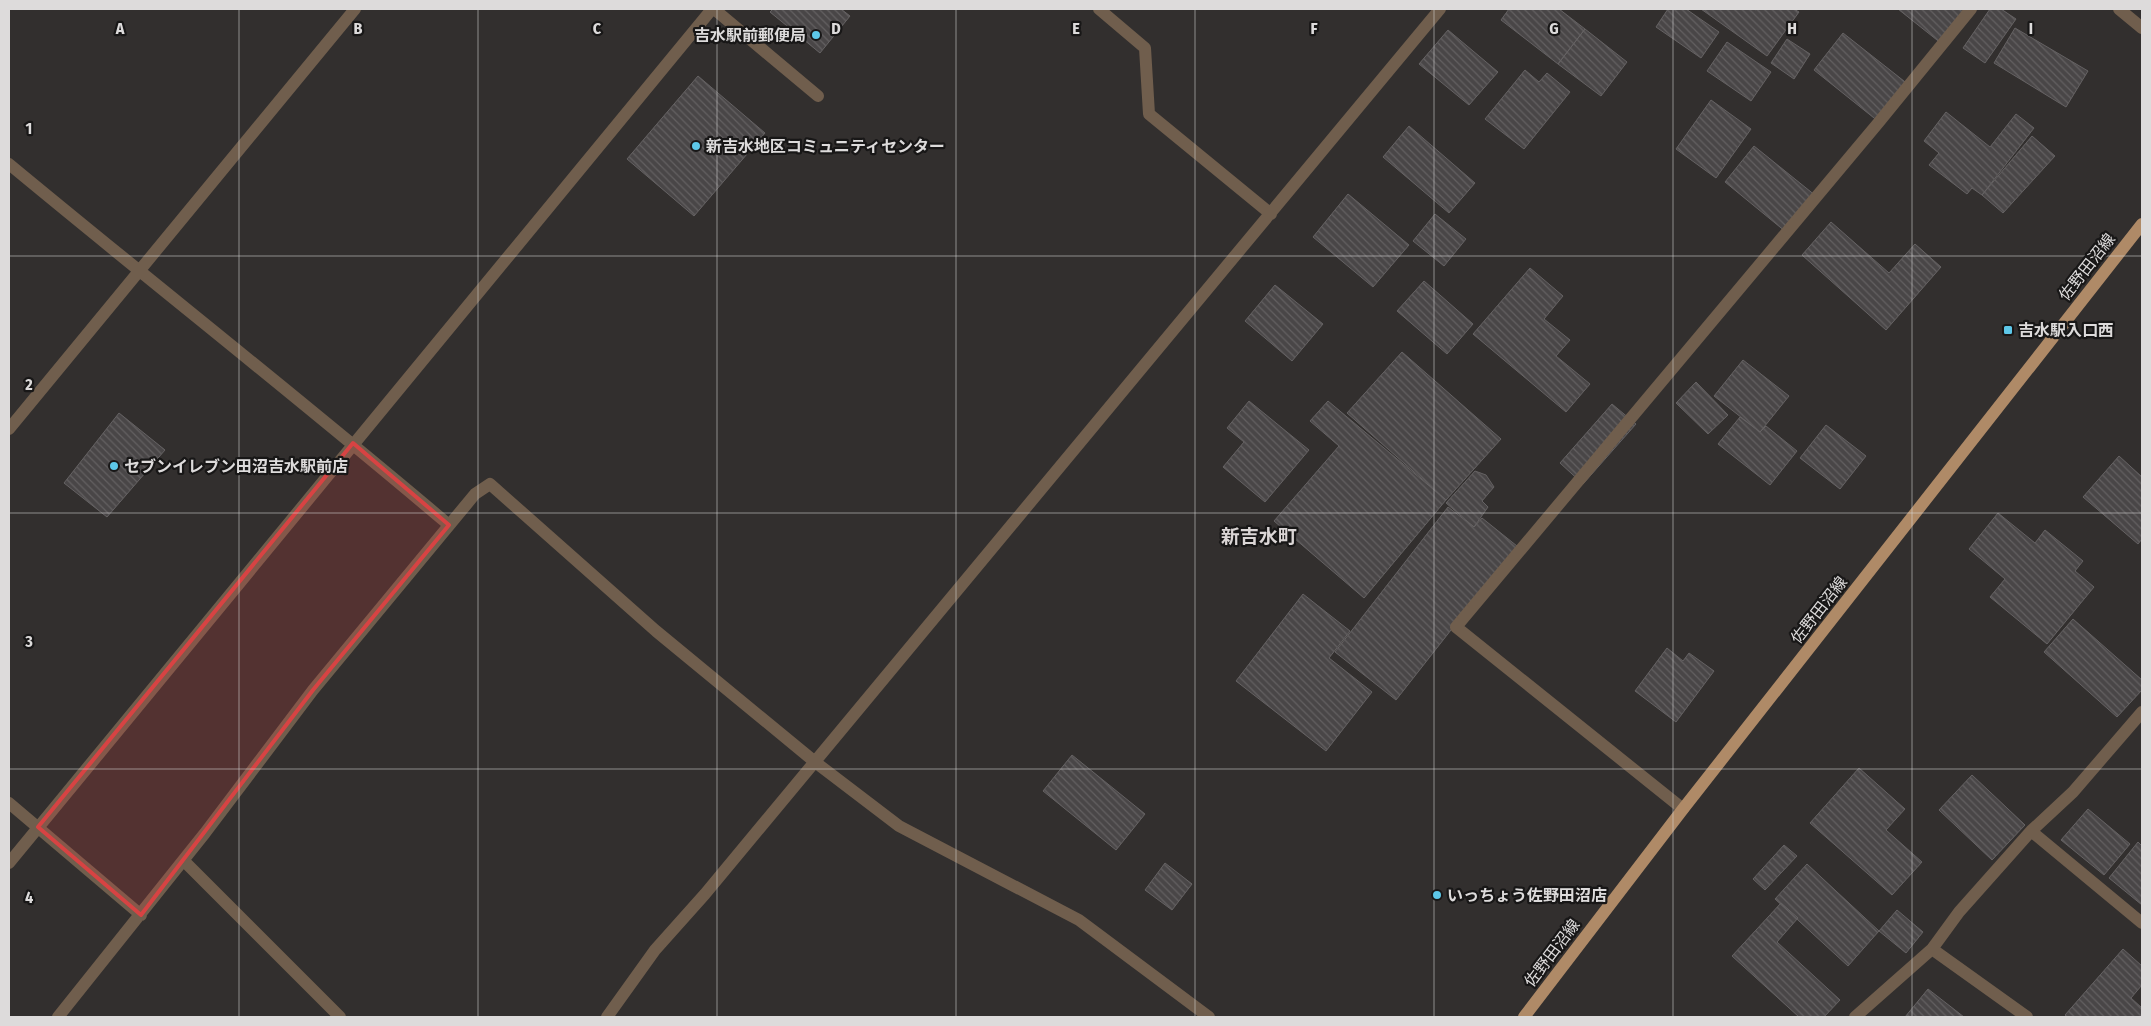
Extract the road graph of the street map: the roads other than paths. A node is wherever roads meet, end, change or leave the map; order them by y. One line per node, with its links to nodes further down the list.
1 (355, 9): 12 (street)
2 (713, 9): 8 (street); 14 (street)
3 (1099, 9): 10 (street)
4 (1440, 9): 10 (street)
5 (1971, 9): 19 (street)
6 (2119, 9): 7 (street)
7 (2142, 28)
8 (818, 96)
9 (9, 164): 12 (street)
10 (1271, 214): 17 (street)
11 (2142, 224): 19 (main road, 佐野田沼線)
12 (139, 272): 13 (street); 14 (street)
13 (9, 429)
14 (353, 444): 15 (street); 20 (street)
15 (449, 525): 17 (street); 22 (street)
16 (2142, 712): 21 (street)
17 (815, 762): 29 (street); 30 (street)
18 (9, 803): 20 (street)
19 (1684, 809): 31 (main road, 佐野田沼線)
20 (38, 827): 23 (street); 24 (street)
21 (2031, 831): 25 (street); 26 (street)
22 (184, 861): 24 (street); 28 (street)
23 (9, 863)
24 (141, 915): 27 (street)
25 (2142, 923)
26 (1932, 949): 32 (street); 33 (street)
27 (58, 1017)
28 (340, 1017)
29 (607, 1017)
30 (1209, 1017)
31 (1524, 1017)
32 (1855, 1017)
33 (2026, 1017)

